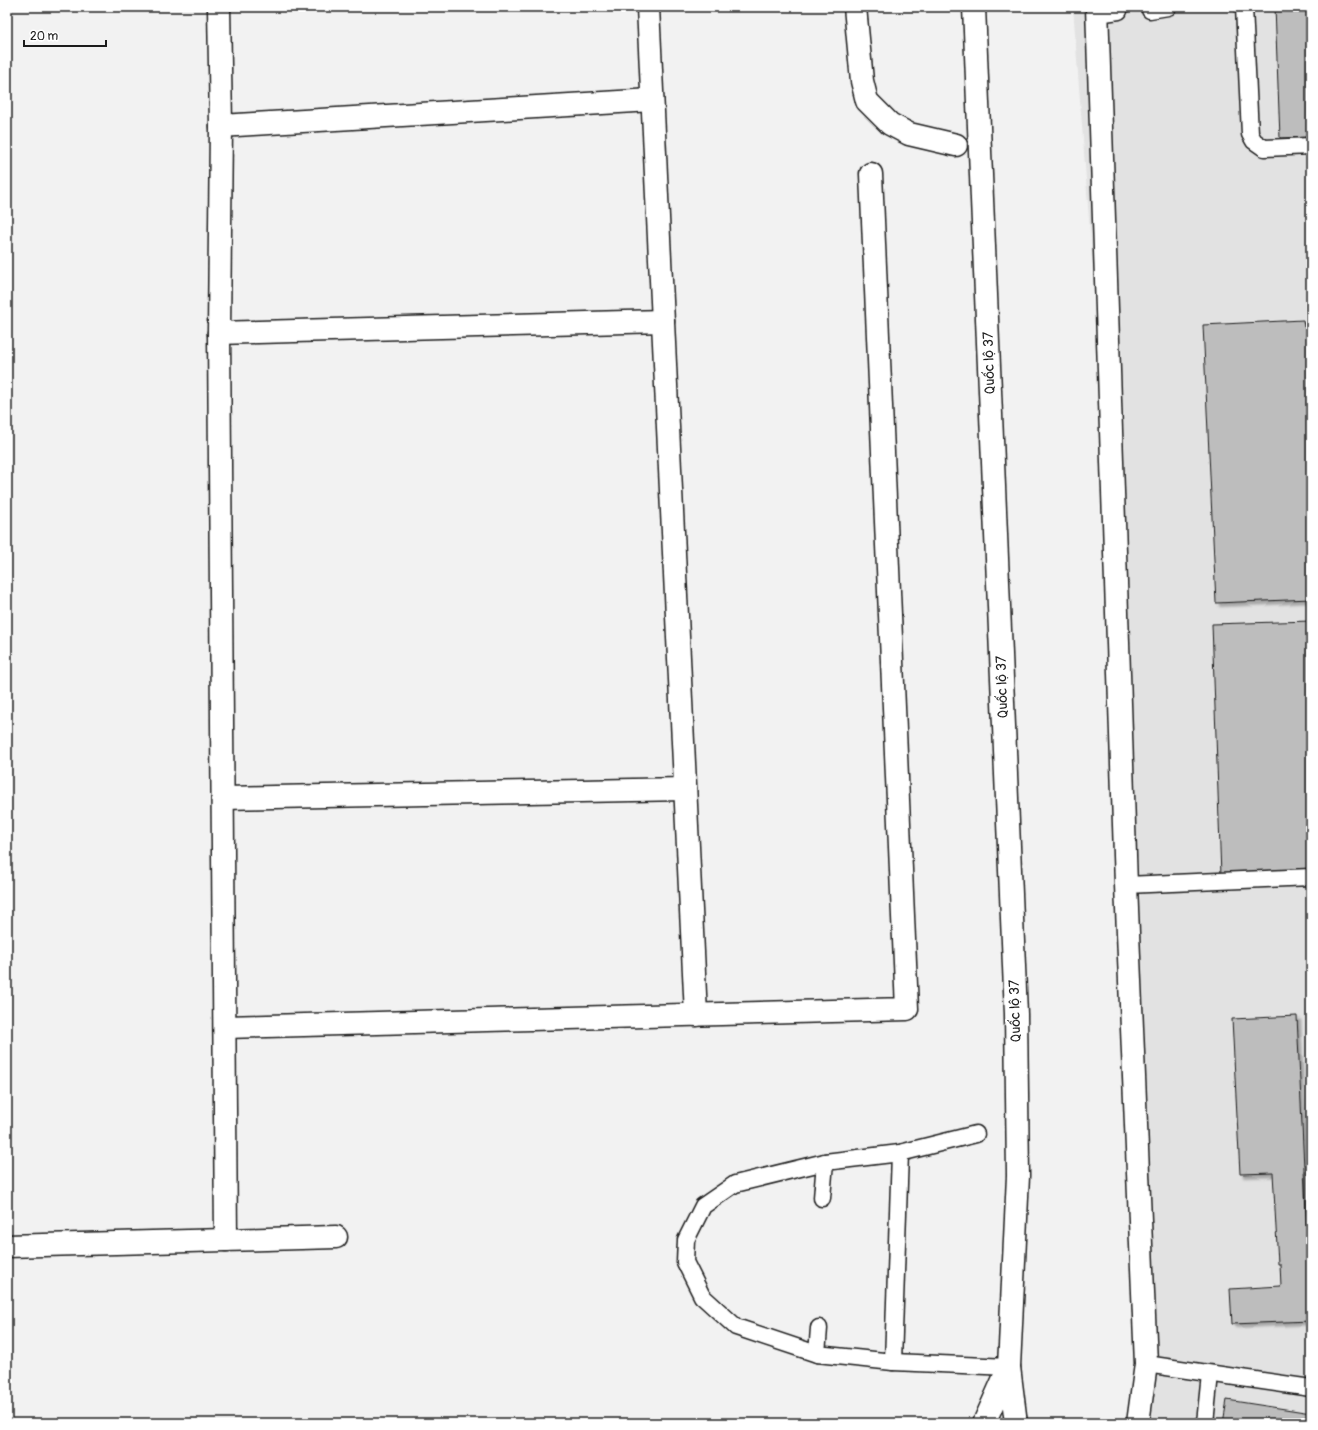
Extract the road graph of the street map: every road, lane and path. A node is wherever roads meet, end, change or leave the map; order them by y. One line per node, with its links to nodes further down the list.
1 (219, 7): 11 (main road)
2 (648, 7): 10 (main road)
3 (855, 7): 12 (main road)
4 (974, 7): 34 (main road, Quốc lộ 37)
5 (1168, 7): 8 (lane)
6 (1244, 7): 13 (lane)
7 (1097, 10): 9 (lane); 20 (main road)
8 (1150, 10)
9 (1119, 11)
10 (652, 100): 11 (main road); 15 (main road)
11 (221, 126): 16 (main road)
12 (956, 145)
13 (1311, 146)
14 (871, 174): 21 (main road)
15 (663, 321): 16 (main road); 17 (main road)
16 (219, 333): 18 (main road)
17 (685, 789): 18 (main road); 21 (main road)
18 (223, 798): 22 (main road)
19 (1311, 877): 20 (lane)
20 (1126, 885): 33 (main road)
21 (696, 1015): 22 (main road)
22 (226, 1027): 28 (main road)
23 (976, 1134): 24 (lane)
24 (900, 1153): 25 (lane); 32 (lane)
25 (825, 1162): 26 (lane); 31 (lane)
26 (822, 1198)
27 (336, 1237): 28 (main road)
28 (226, 1240): 29 (main road)
29 (7, 1246)
30 (819, 1328): 31 (lane)
31 (817, 1354): 32 (lane)
32 (893, 1362): 34 (lane)
33 (1146, 1364): 35 (lane); 39 (main road)
34 (1009, 1367): 37 (main road, Quốc lộ 37); 38 (main road, Quốc lộ 37)
35 (1210, 1374): 36 (lane); 40 (lane)
36 (1311, 1388)
37 (984, 1423)
38 (1016, 1423)
39 (1138, 1423)
40 (1205, 1423)

